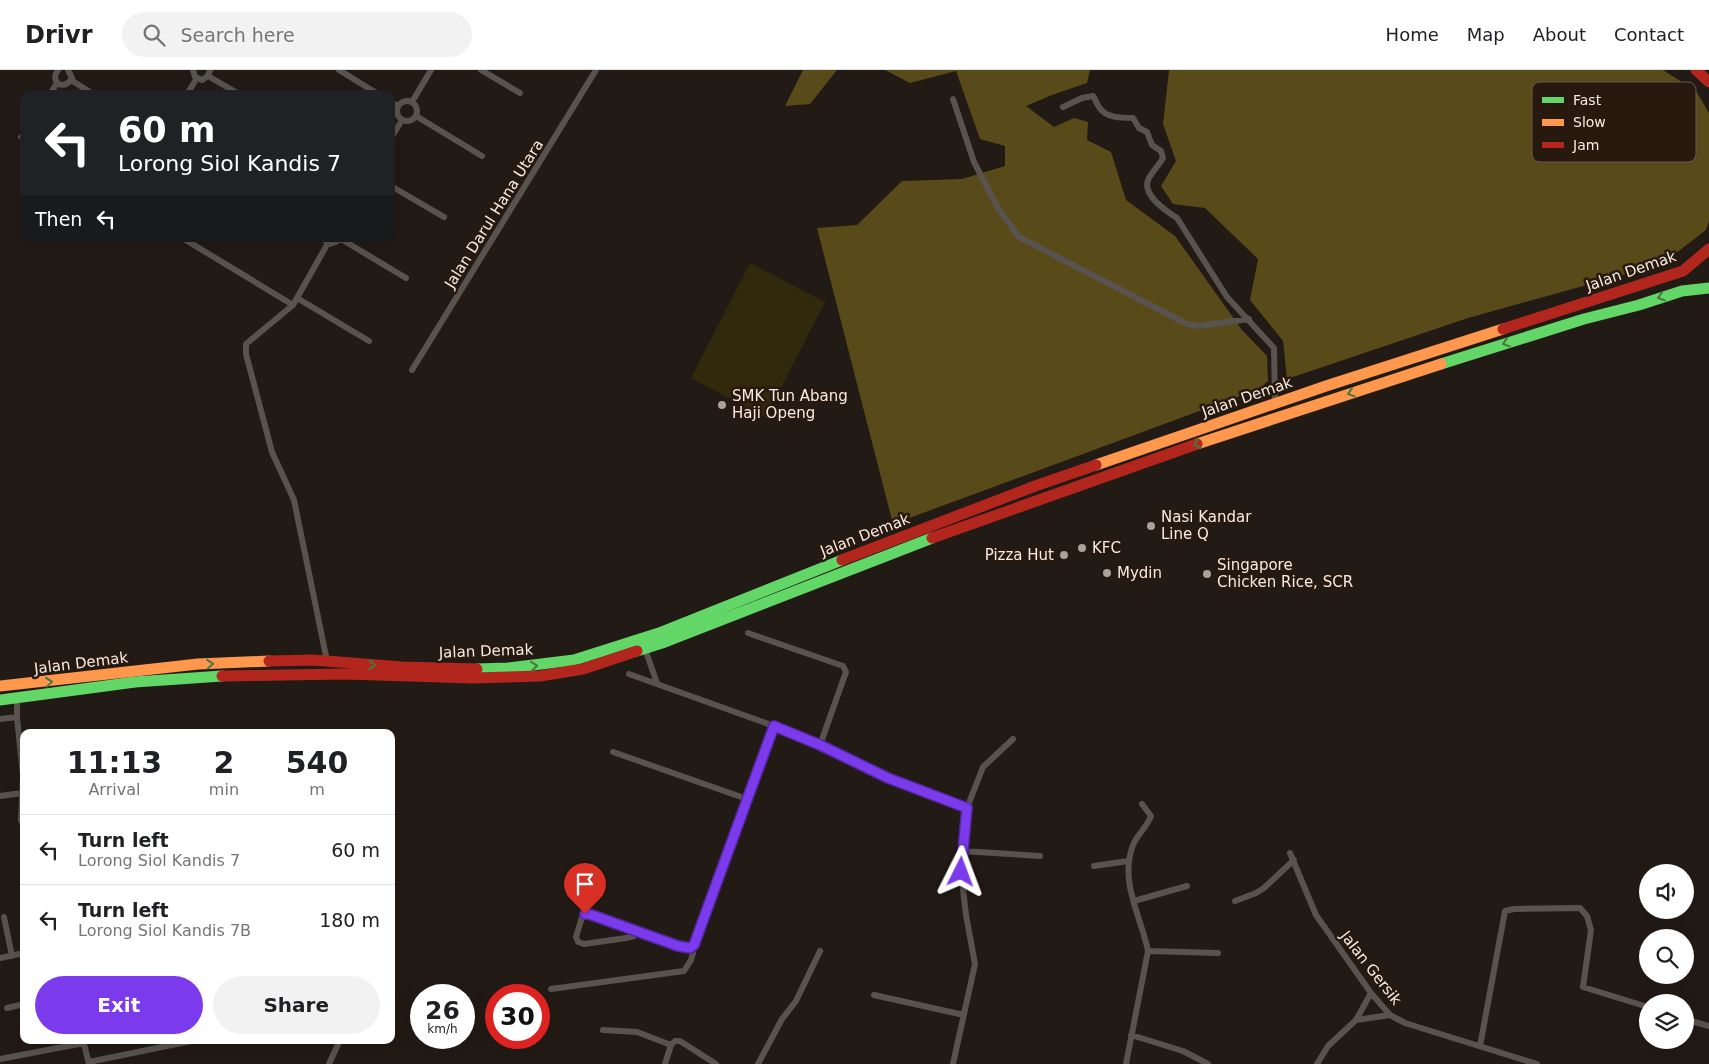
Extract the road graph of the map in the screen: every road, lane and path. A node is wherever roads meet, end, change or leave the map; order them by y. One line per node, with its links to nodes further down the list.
1 (58, 70): 13 (street)
2 (68, 70): 11 (street)
3 (193, 70): 10 (street)
4 (339, 70): 18 (street)
5 (431, 70): 21 (street)
6 (481, 70): 19 (street)
7 (596, 70): 41 (street, Jalan Darul Hana Utara)
8 (1696, 70): 12 (highway)
9 (209, 73): 10 (street); 17 (street)
10 (197, 78): 16 (street)
11 (71, 80): 13 (street); 15 (street)
12 (1709, 82)
13 (57, 83): 14 (street)
14 (53, 90)
15 (87, 90)
16 (190, 90)
17 (233, 90)
18 (372, 90)
19 (520, 94)
20 (953, 99): 39 (street)
21 (412, 102): 23 (street); 25 (street)
22 (395, 104): 23 (street)
23 (398, 106): 26 (street)
24 (1063, 107): 39 (street)
25 (416, 116): 26 (street); 28 (street)
26 (402, 120): 27 (street)
27 (395, 131)
28 (482, 156)
29 (395, 188): 30 (street)
30 (444, 217)
31 (189, 242): 38 (street)
32 (325, 242): 37 (street)
33 (345, 242): 35 (street)
34 (1709, 249): 42 (highway, Jalan Demak)
35 (406, 278)
36 (1709, 288): 44 (highway, Jalan Demak, one-way to 44)
37 (297, 298): 38 (street); 40 (street)
38 (293, 305): 45 (street)
39 (1249, 319): 42 (street)
40 (369, 341)
41 (412, 370)
42 (1275, 403): 45 (highway, Jalan Demak, one-way to 42)
43 (748, 632): 55 (street)
44 (645, 650): 47 (street); 49 (highway, Jalan Demak)
45 (327, 661): 48 (highway, Jalan Demak, one-way to 45)
46 (629, 674): 47 (street)
47 (657, 683): 53 (street)
48 (0, 686)
49 (17, 698): 50 (highway, Jalan Demak); 51 (street)
50 (0, 700)
51 (17, 717): 52 (street); 56 (street)
52 (0, 719)
53 (774, 726): 55 (street); 60 (street)
54 (1013, 739): 62 (street)
55 (820, 745): 62 (street)
56 (20, 746)
57 (613, 752): 60 (street)
58 (20, 793): 59 (street)
59 (0, 796)
60 (747, 798): 74 (street)
61 (1142, 804): 67 (street)
62 (967, 808): 63 (street)
63 (962, 851): 65 (street); 87 (street)
64 (1290, 853): 66 (street, Jalan Gersik)
65 (1040, 856)
66 (1294, 860): 71 (street); 82 (street, Jalan Gersik)
67 (1128, 861): 68 (street); 70 (street)
68 (1094, 866)
69 (1187, 886): 70 (street)
70 (1134, 901): 76 (street)
71 (1235, 901)
72 (4, 917): 79 (street)
73 (636, 931): 73 (street); 74 (street)
74 (690, 948): 81 (street)
75 (820, 951): 106 (street)
76 (1148, 951): 77 (street); 93 (street)
77 (1218, 953)
78 (20, 954): 79 (street)
79 (12, 956): 80 (street)
80 (0, 958)
81 (552, 989)
82 (1371, 993): 88 (street, Jalan Gersik); 89 (street)
83 (874, 995): 87 (street)
84 (1639, 1004): 99 (street)
85 (20, 1005): 86 (street)
86 (7, 1008)
87 (964, 1015): 107 (street)
88 (1390, 1015): 89 (street); 99 (street, Jalan Gersik)
89 (1356, 1020): 110 (street)
90 (1694, 1022): 91 (street)
91 (1709, 1026)
92 (603, 1030): 98 (street)
93 (1131, 1035): 101 (street); 108 (street)
94 (70, 1044): 100 (street)
95 (85, 1044): 102 (street)
96 (177, 1044): 102 (street)
97 (338, 1044): 103 (street)
98 (672, 1045): 104 (street); 105 (street)
99 (1480, 1046): 111 (street, Jalan Gersik)
100 (0, 1059)
101 (1196, 1061): 109 (street)
102 (89, 1063)
103 (329, 1064)
104 (665, 1064)
105 (716, 1064)
106 (758, 1064)
107 (954, 1064)
108 (1126, 1064)
109 (1208, 1064)
110 (1317, 1064)
111 (1537, 1064)

